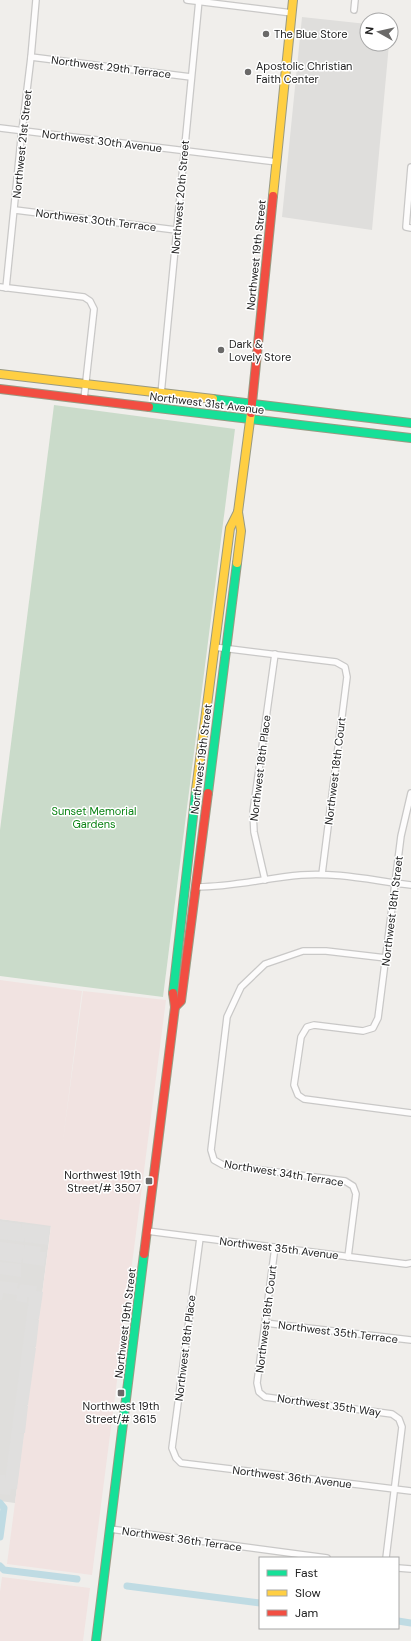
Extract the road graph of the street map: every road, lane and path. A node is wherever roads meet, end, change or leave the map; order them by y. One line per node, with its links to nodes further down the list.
1 (36, 0): 8 (street, Northwest 21st Street)
2 (187, 0): 5 (street)
3 (293, 0): 7 (street, Northwest 19th Street)
4 (355, 0): 6 (street)
5 (199, 1): 7 (street); 9 (street, Northwest 20th Street)
6 (354, 10)
7 (292, 13): 13 (street, Northwest 19th Street)
8 (32, 57): 9 (street, Northwest 29th Terrace); 11 (street, Northwest 21st Street)
9 (191, 77): 12 (street, Northwest 20th Street)
10 (0, 128): 11 (street, Northwest 30th Avenue)
11 (22, 132): 12 (street, Northwest 30th Avenue); 16 (street, Northwest 21st Street)
12 (184, 151): 13 (street, Northwest 30th Avenue); 18 (street, Northwest 20th Street)
13 (276, 162): 25 (street, Northwest 19th Street)
14 (411, 167): 15 (street)
15 (410, 189): 17 (street)
16 (15, 210): 18 (street, Northwest 30th Terrace); 19 (street, Northwest 21st Street)
17 (408, 228)
18 (176, 230): 23 (street, Northwest 20th Street)
19 (3, 288): 21 (street)
20 (0, 374): 21 (street, Northwest 31st Avenue)
21 (86, 385): 23 (street, Northwest 31st Avenue); 24 (street)
22 (0, 389): 24 (street, Northwest 31st Avenue)
23 (161, 394): 25 (street, Northwest 31st Avenue)
24 (84, 399): 26 (street, Northwest 31st Avenue)
25 (252, 404): 26 (street, Northwest 19th Street); 27 (street, Northwest 31st Avenue)
26 (250, 419): 28 (street, Northwest 31st Avenue); 29 (street, Northwest 19th Street)
27 (411, 423)
28 (411, 438)
29 (238, 512): 30 (street, Northwest 19th Street); 31 (street, Northwest 19th Street)
30 (214, 647): 31 (street); 40 (street, Northwest 19th Street)
31 (225, 648): 32 (street); 38 (street, Northwest 19th Street)
32 (275, 654): 34 (street, Northwest 18th Court); 35 (street, Northwest 18th Place)
33 (411, 793): 36 (street, Northwest 18th Street)
34 (322, 874): 35 (street); 36 (street)
35 (265, 880): 38 (street)
36 (395, 883): 37 (street); 39 (street, Northwest 18th Street)
37 (411, 885)
38 (197, 887): 40 (street, Northwest 19th Street)
39 (386, 958): 41 (street, Northwest 18th Street); 45 (street, Northwest 34th Terrace)
40 (175, 1007): 42 (street, Northwest 19th Street)
41 (411, 1112)
42 (147, 1231): 43 (street, Northwest 35th Avenue); 53 (street, Northwest 19th Street)
43 (200, 1238): 44 (street, Northwest 35th Avenue); 50 (street, Northwest 18th Place)
44 (275, 1247): 45 (street, Northwest 35th Avenue); 47 (street, Northwest 18th Court)
45 (348, 1256): 46 (street, Northwest 35th Avenue)
46 (411, 1263)
47 (266, 1323): 48 (street, Northwest 35th Terrace); 49 (street, Northwest 18th Court)
48 (411, 1340)
49 (259, 1392): 51 (street, Northwest 35th Way)
50 (176, 1458): 51 (street, Northwest 36th Avenue)
51 (395, 1489): 52 (street, Northwest 36th Avenue); 55 (street)
52 (411, 1491)
53 (110, 1529): 54 (street, Northwest 36th Terrace); 58 (street, Northwest 19th Street)
54 (320, 1557)
55 (386, 1557)
56 (399, 1568): 57 (street)
57 (411, 1569)
58 (96, 1641)

